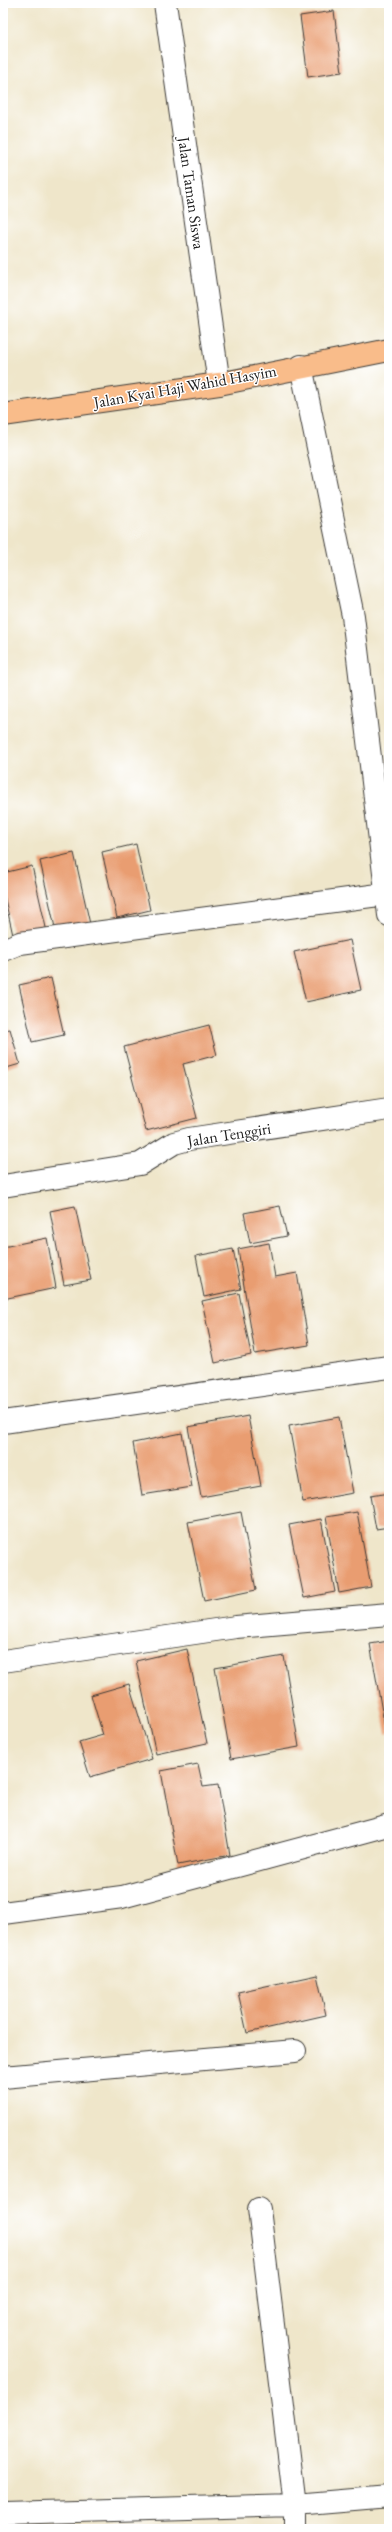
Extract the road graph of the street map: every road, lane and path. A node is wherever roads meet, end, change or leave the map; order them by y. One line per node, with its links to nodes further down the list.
1 (165, 3): 4 (street, Jalan Taman Siswa)
2 (389, 350): 3 (main road, Jalan Kyai Haji Wahid Hasyim)
3 (301, 366): 4 (main road, Jalan Kyai Haji Wahid Hasyim); 6 (street)
4 (218, 384): 5 (main road, Jalan Kyai Haji Wahid Hasyim)
5 (3, 415)
6 (386, 894): 7 (street); 8 (street)
7 (389, 915)
8 (3, 950)
9 (389, 1109): 10 (street, Jalan Tenggiri)
10 (3, 1186)
11 (389, 1367): 12 (street)
12 (3, 1422)
13 (389, 1614): 14 (street)
14 (3, 1661)
15 (389, 1825): 16 (street)
16 (3, 1913)
17 (295, 2051): 18 (street)
18 (3, 2077)
19 (259, 2209): 21 (street)
20 (389, 2498): 21 (street)
21 (295, 2505): 22 (street); 23 (street)
22 (3, 2513)
23 (295, 2529)

